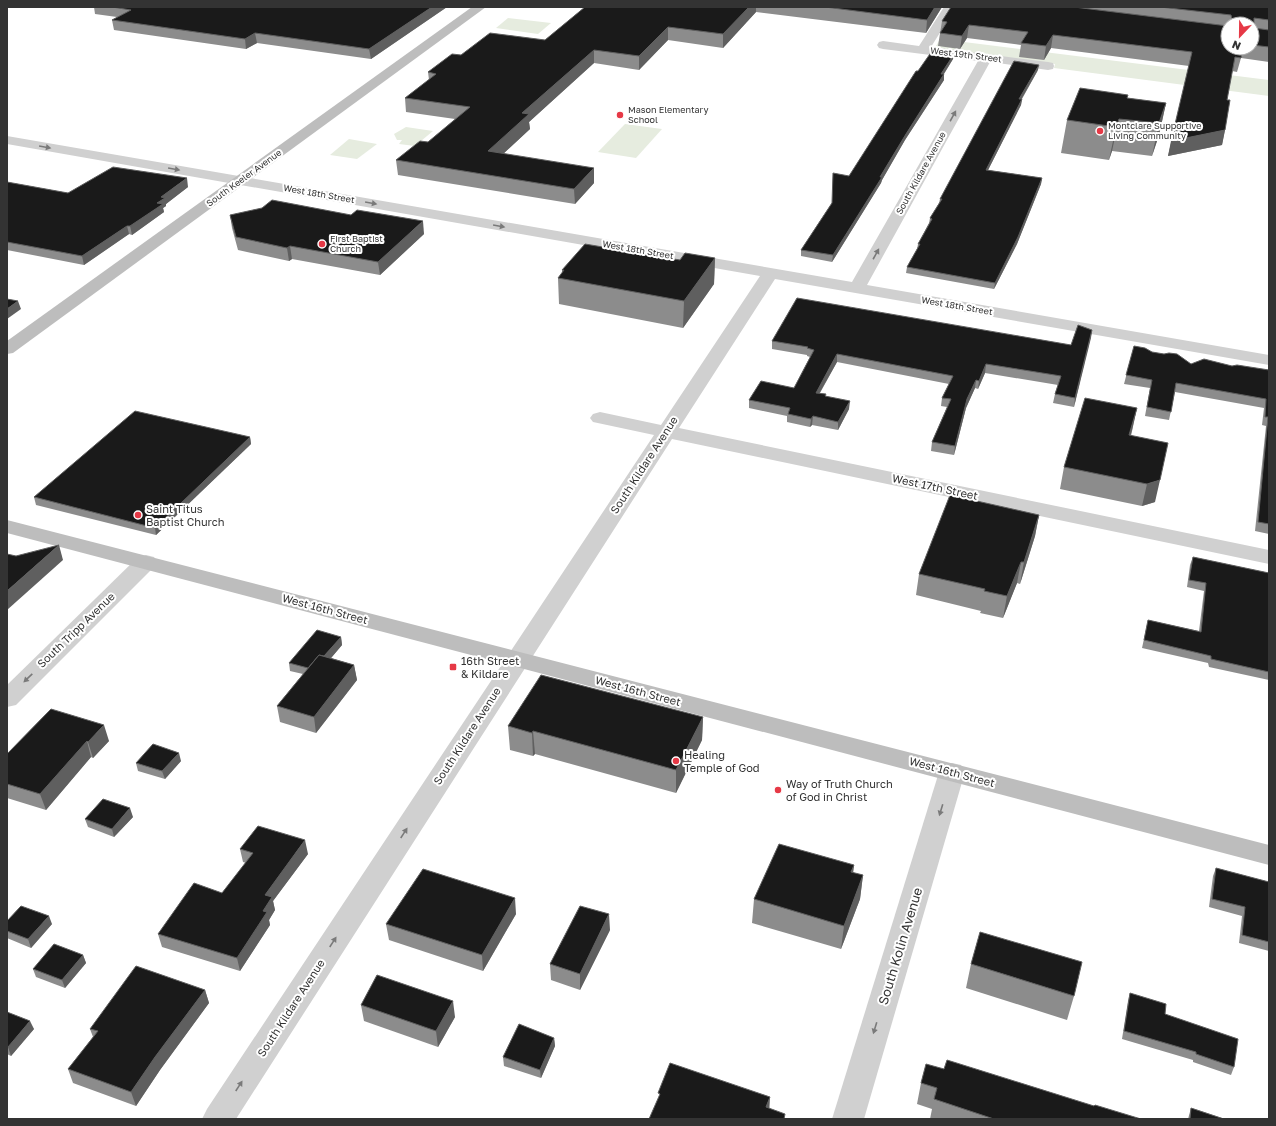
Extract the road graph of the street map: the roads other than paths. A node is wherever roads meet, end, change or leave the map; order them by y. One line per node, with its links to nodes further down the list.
1 (480, 7): 8 (street, South Keeler Avenue)
2 (950, 7): 4 (street)
3 (883, 45): 4 (street, West 19th Street)
4 (923, 50): 5 (street, West 19th Street)
5 (986, 58): 6 (street, West 19th Street); 10 (street, South Kildare Avenue, one-way to 5)
6 (1048, 66)
7 (9, 142): 8 (street, West 18th Street, one-way to 8)
8 (240, 181): 9 (street, West 18th Street, one-way to 9); 11 (street, South Keeler Avenue)
9 (770, 273): 10 (street, West 18th Street); 14 (street, South Kildare Avenue)
10 (857, 288): 12 (street, West 18th Street)
11 (7, 349)
12 (1269, 360)
13 (600, 418): 14 (street, West 17th Street)
14 (666, 432): 16 (street, West 17th Street); 18 (street, South Kildare Avenue)
15 (7, 526): 17 (street, West 16th Street)
16 (1269, 557)
17 (146, 562): 18 (street, West 16th Street); 19 (street, South Tripp Avenue, one-way to 19)
18 (518, 659): 20 (street, West 16th Street); 22 (street, South Kildare Avenue, one-way to 18)
19 (7, 699)
20 (952, 772): 21 (street, West 16th Street); 23 (street, South Kolin Avenue, one-way to 23)
21 (1269, 855)
22 (218, 1119)
23 (848, 1119)

